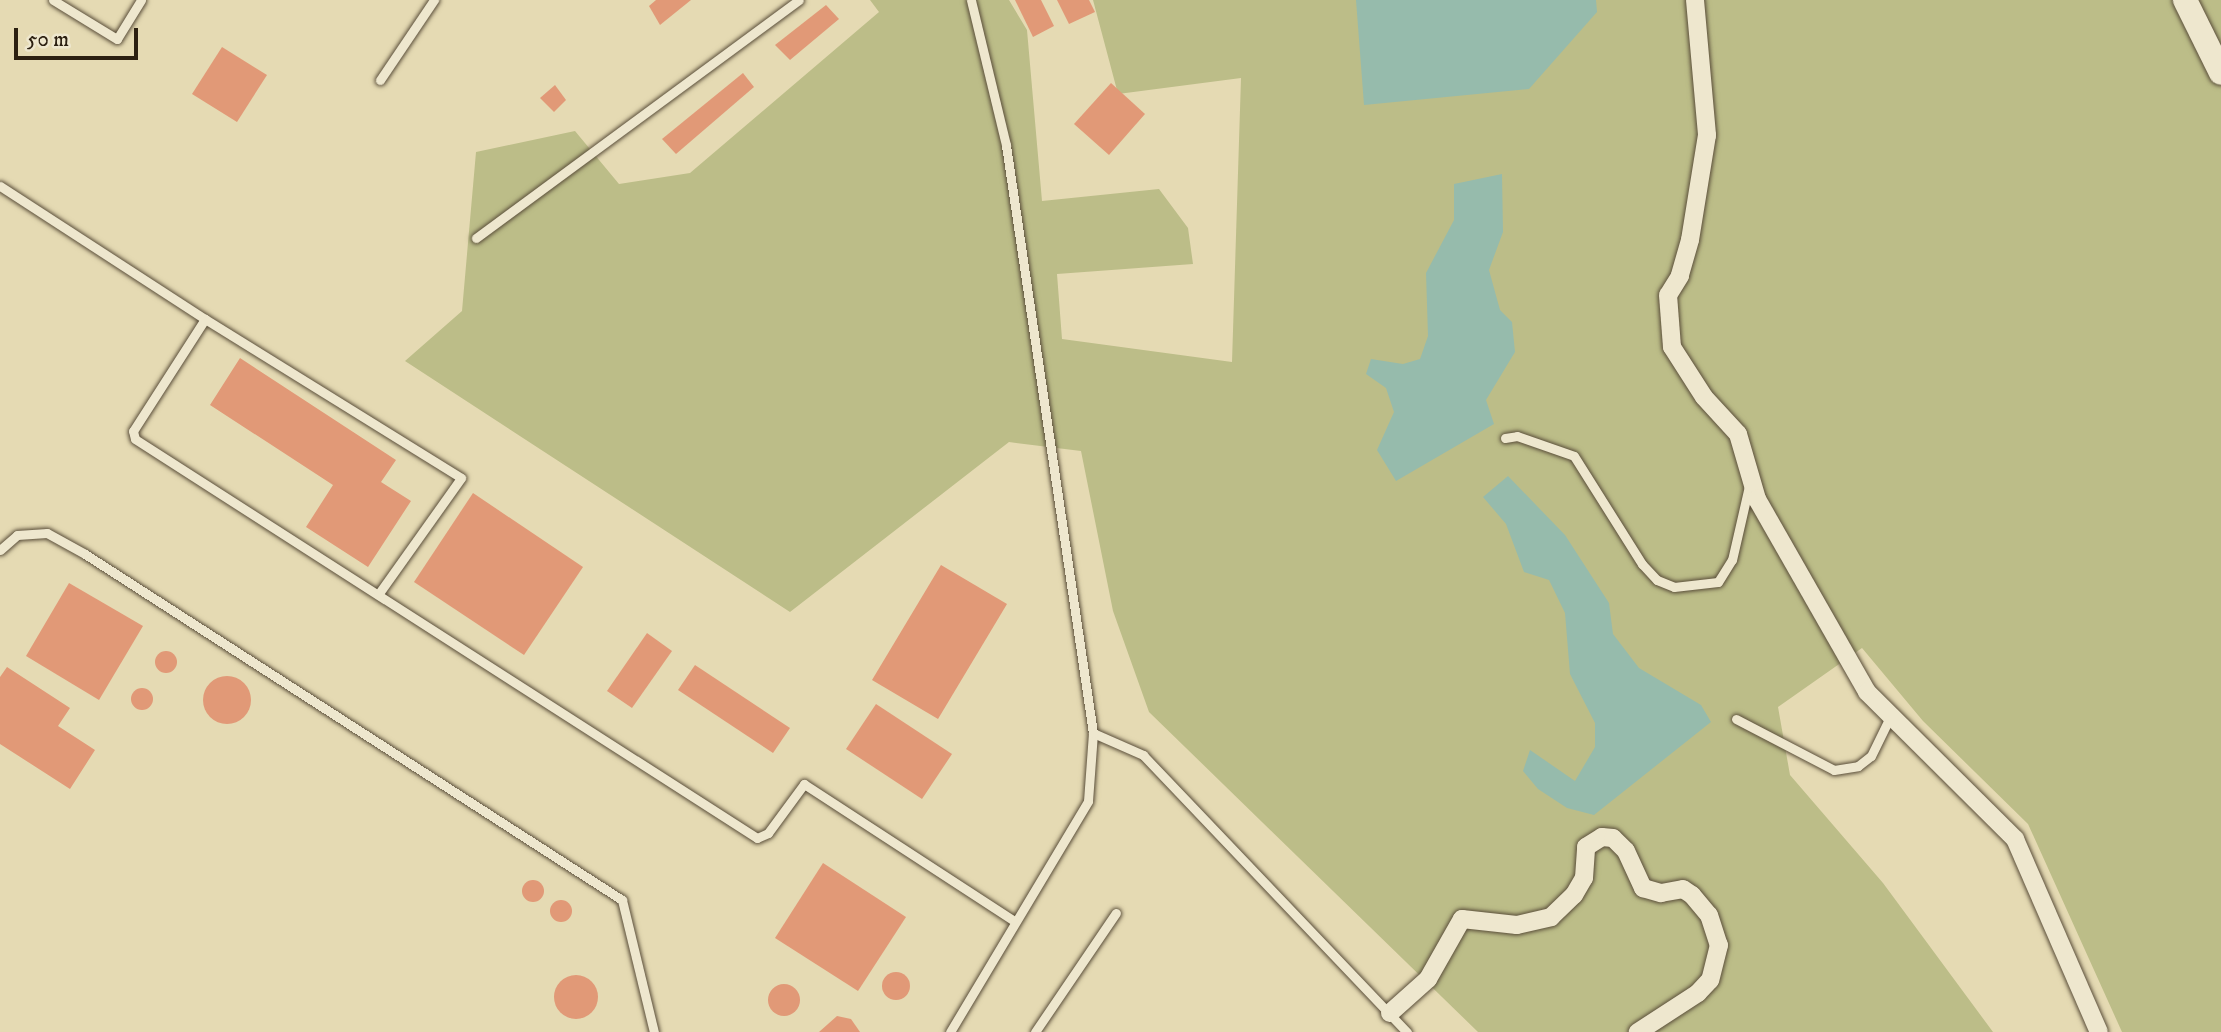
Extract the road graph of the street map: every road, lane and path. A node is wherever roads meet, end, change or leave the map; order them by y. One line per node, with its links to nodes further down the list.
1 (53, 0): 2 (lane)
2 (141, 0)
3 (434, 0): 9 (lane)
4 (799, 0): 11 (lane)
5 (971, 0): 19 (lane)
6 (1695, 0): 14 (street)
7 (2185, 0): 8 (street)
8 (2221, 73)
9 (380, 80)
10 (0, 186): 12 (lane)
11 (476, 238)
12 (205, 319): 16 (lane); 16 (lane)
13 (1505, 438): 14 (lane)
14 (1751, 478): 17 (street)
15 (0, 550): 23 (lane)
16 (379, 595): 21 (lane)
17 (1891, 715): 18 (lane); 28 (street)
18 (1736, 719)
19 (1093, 733): 21 (lane); 22 (lane)
20 (1116, 913): 25 (lane)
21 (1014, 921): 24 (lane)
22 (1390, 1013): 26 (lane); 27 (street)
23 (654, 1032)
24 (950, 1032)
25 (1035, 1032)
26 (1407, 1032)
27 (1638, 1032)
28 (2099, 1032)

